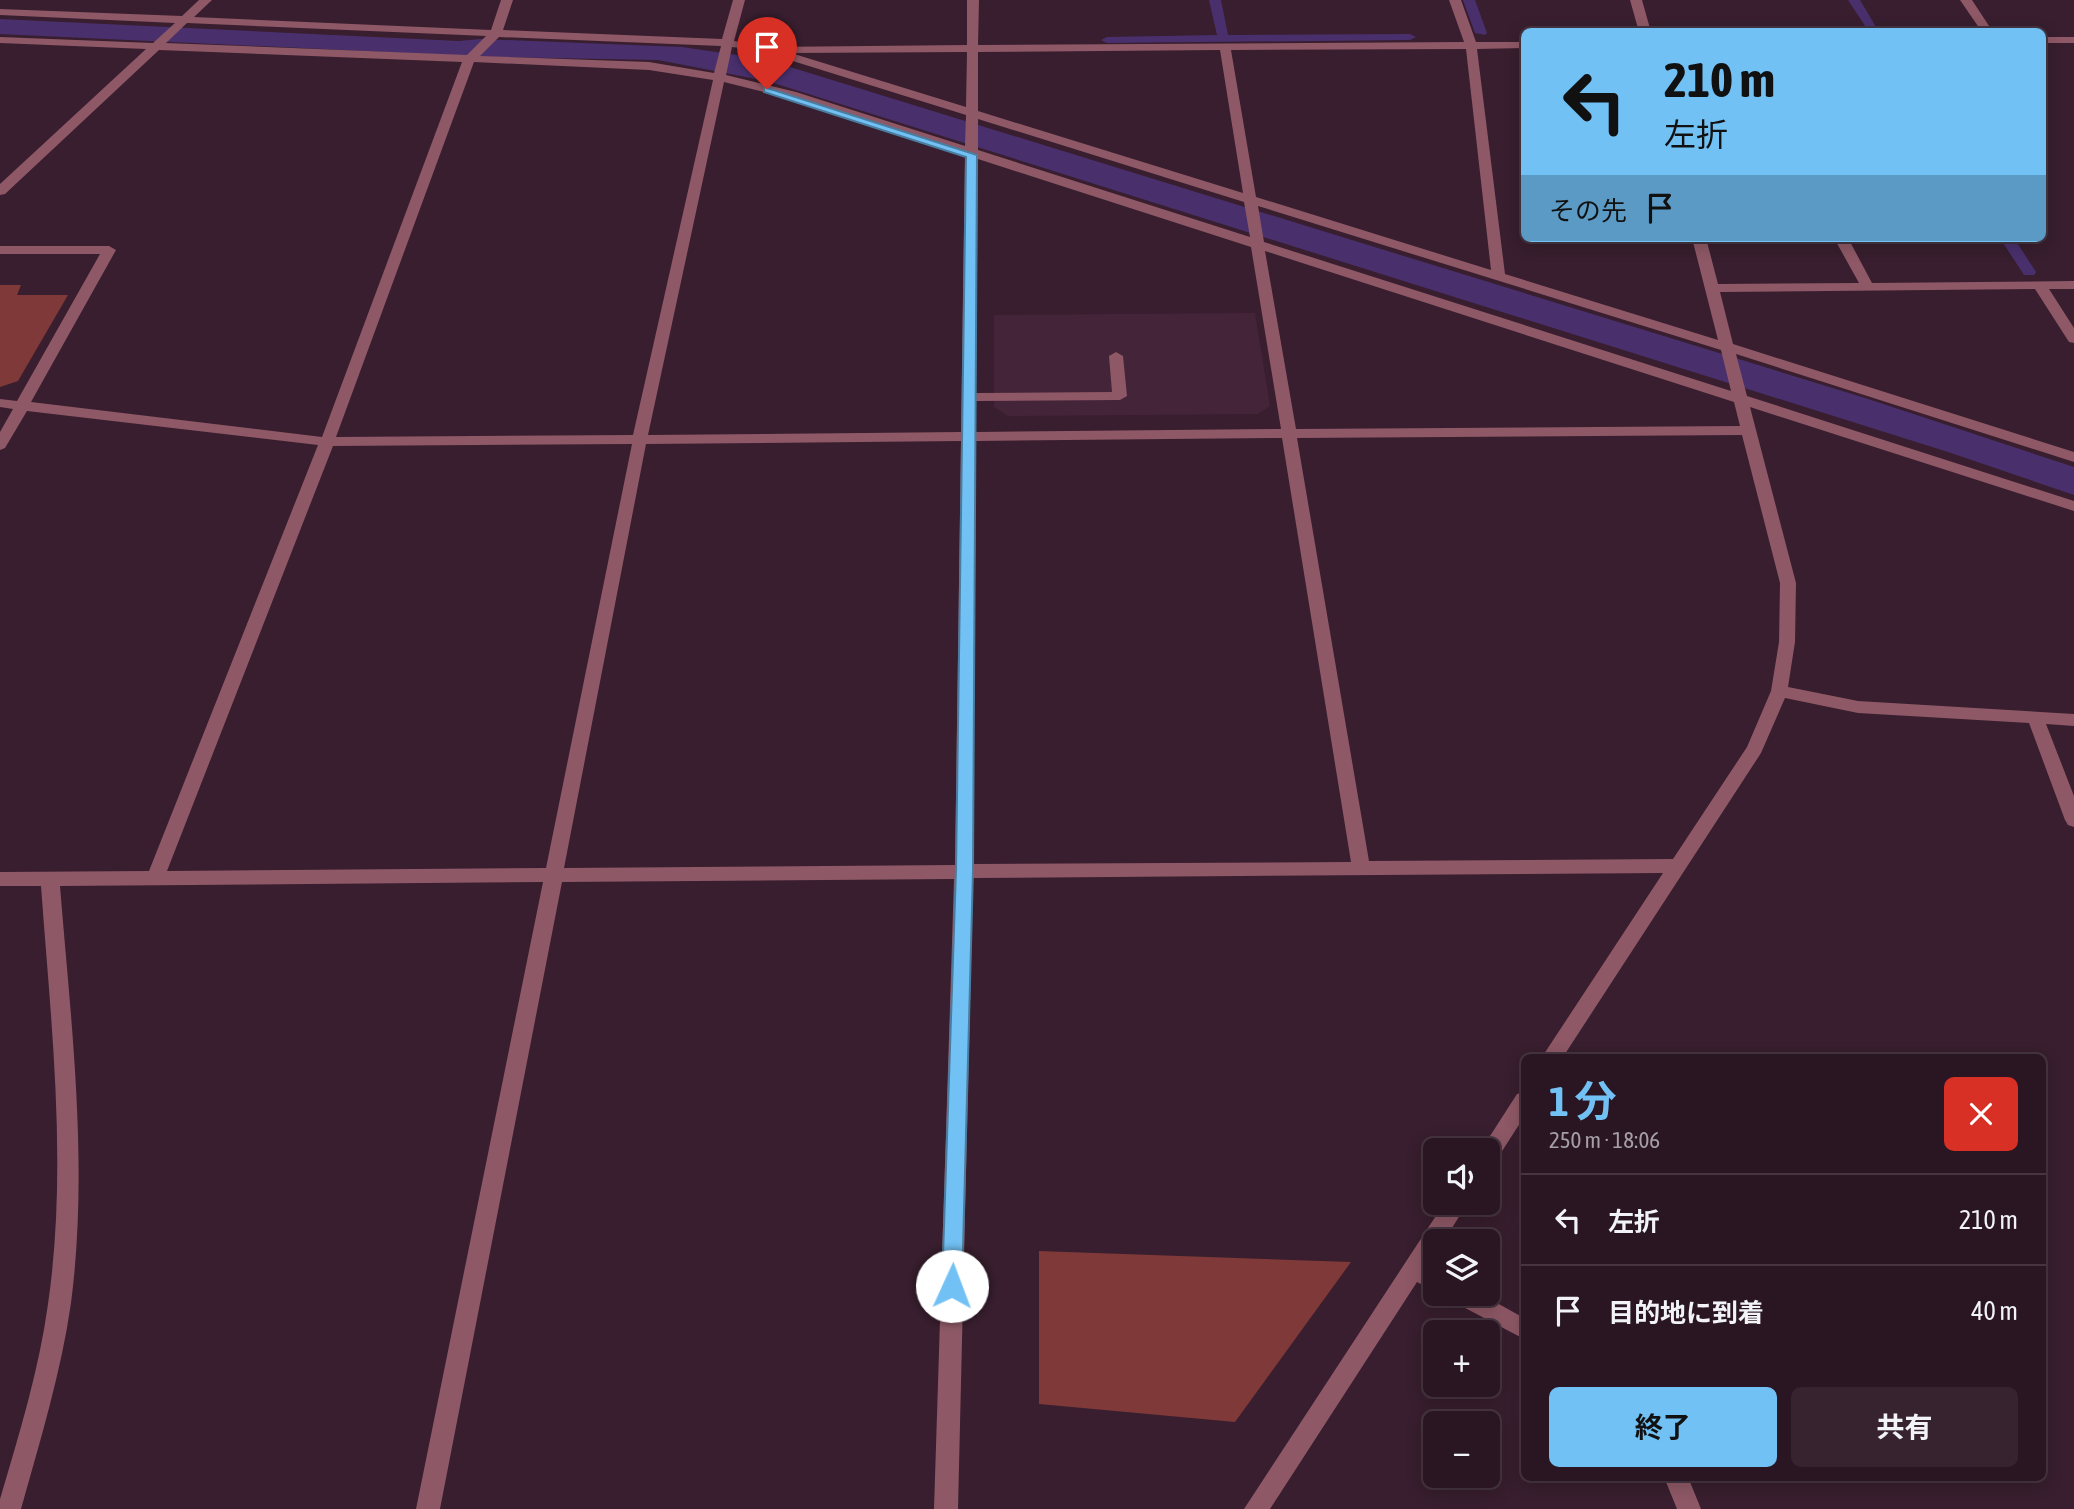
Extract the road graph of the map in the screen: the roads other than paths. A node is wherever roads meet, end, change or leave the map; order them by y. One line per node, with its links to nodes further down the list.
1 (22, 0): 9 (street)
2 (206, 0): 10 (street)
3 (507, 0): 13 (street)
4 (740, 0): 20 (street)
5 (973, 0): 23 (street)
6 (1455, 0): 18 (street)
7 (1636, 0): 11 (street)
8 (1966, 0): 12 (street)
9 (5, 12): 10 (street)
10 (180, 24): 13 (street); 17 (street)
11 (1644, 28)
12 (1985, 28)
13 (493, 36): 20 (street); 24 (street)
14 (0, 40): 17 (street)
15 (2046, 40): 16 (street)
16 (2074, 40)
17 (155, 45): 24 (street); 28 (street)
18 (1471, 45): 19 (street); 21 (street); 34 (street)
19 (1521, 45)
20 (726, 47): 22 (street); 25 (street)
21 (1226, 48): 23 (street); 29 (street)
22 (767, 50): 23 (street); 26 (street)
23 (972, 50): 26 (street)
24 (471, 58): 25 (street); 50 (street)
25 (720, 75): 27 (street); 49 (street)
26 (972, 118): 27 (street); 29 (street)
27 (971, 150): 30 (street); 43 (street)
28 (0, 191)
29 (1251, 204): 30 (street); 34 (street)
30 (1257, 241): 42 (street); 47 (street)
31 (1700, 242): 38 (street)
32 (1843, 242): 37 (street)
33 (0, 250): 45 (street)
34 (1499, 278): 40 (street)
35 (2039, 285): 36 (street); 37 (street); 39 (street)
36 (2074, 285)
37 (1868, 286): 38 (street)
38 (1712, 288): 40 (street)
39 (2074, 339)
40 (1728, 350): 42 (street); 52 (street)
41 (1116, 356): 43 (street)
42 (1740, 394): 46 (street); 53 (street)
43 (970, 397): 48 (street)
44 (0, 403): 45 (street)
45 (22, 405): 50 (street); 51 (street)
46 (1749, 430): 47 (street); 54 (street)
47 (1289, 434): 48 (street); 59 (street)
48 (969, 436): 49 (street); 60 (street)
49 (640, 439): 50 (street); 61 (street)
50 (327, 442): 63 (street)
51 (0, 445)
52 (2074, 457)
53 (2074, 506)
54 (1779, 691): 55 (street); 58 (street)
55 (2035, 718): 56 (street); 57 (street)
56 (2074, 720)
57 (2074, 820)
58 (1678, 866): 59 (street); 65 (street)
59 (1361, 868): 60 (street)
60 (964, 870): 61 (street); 76 (street)
61 (555, 876): 63 (street); 75 (street)
62 (50, 878): 63 (street); 64 (street); 74 (street)
63 (155, 878)
64 (0, 879)
65 (1554, 1054)
66 (1521, 1105): 67 (street)
67 (1500, 1138)
68 (1449, 1215): 69 (street)
69 (1414, 1269): 70 (street); 77 (street)
70 (1423, 1274)
71 (1482, 1306): 72 (street)
72 (1521, 1327)
73 (1678, 1481): 78 (street)
74 (9, 1509)
75 (428, 1509)
76 (946, 1509)
77 (1256, 1509)
78 (1689, 1509)

